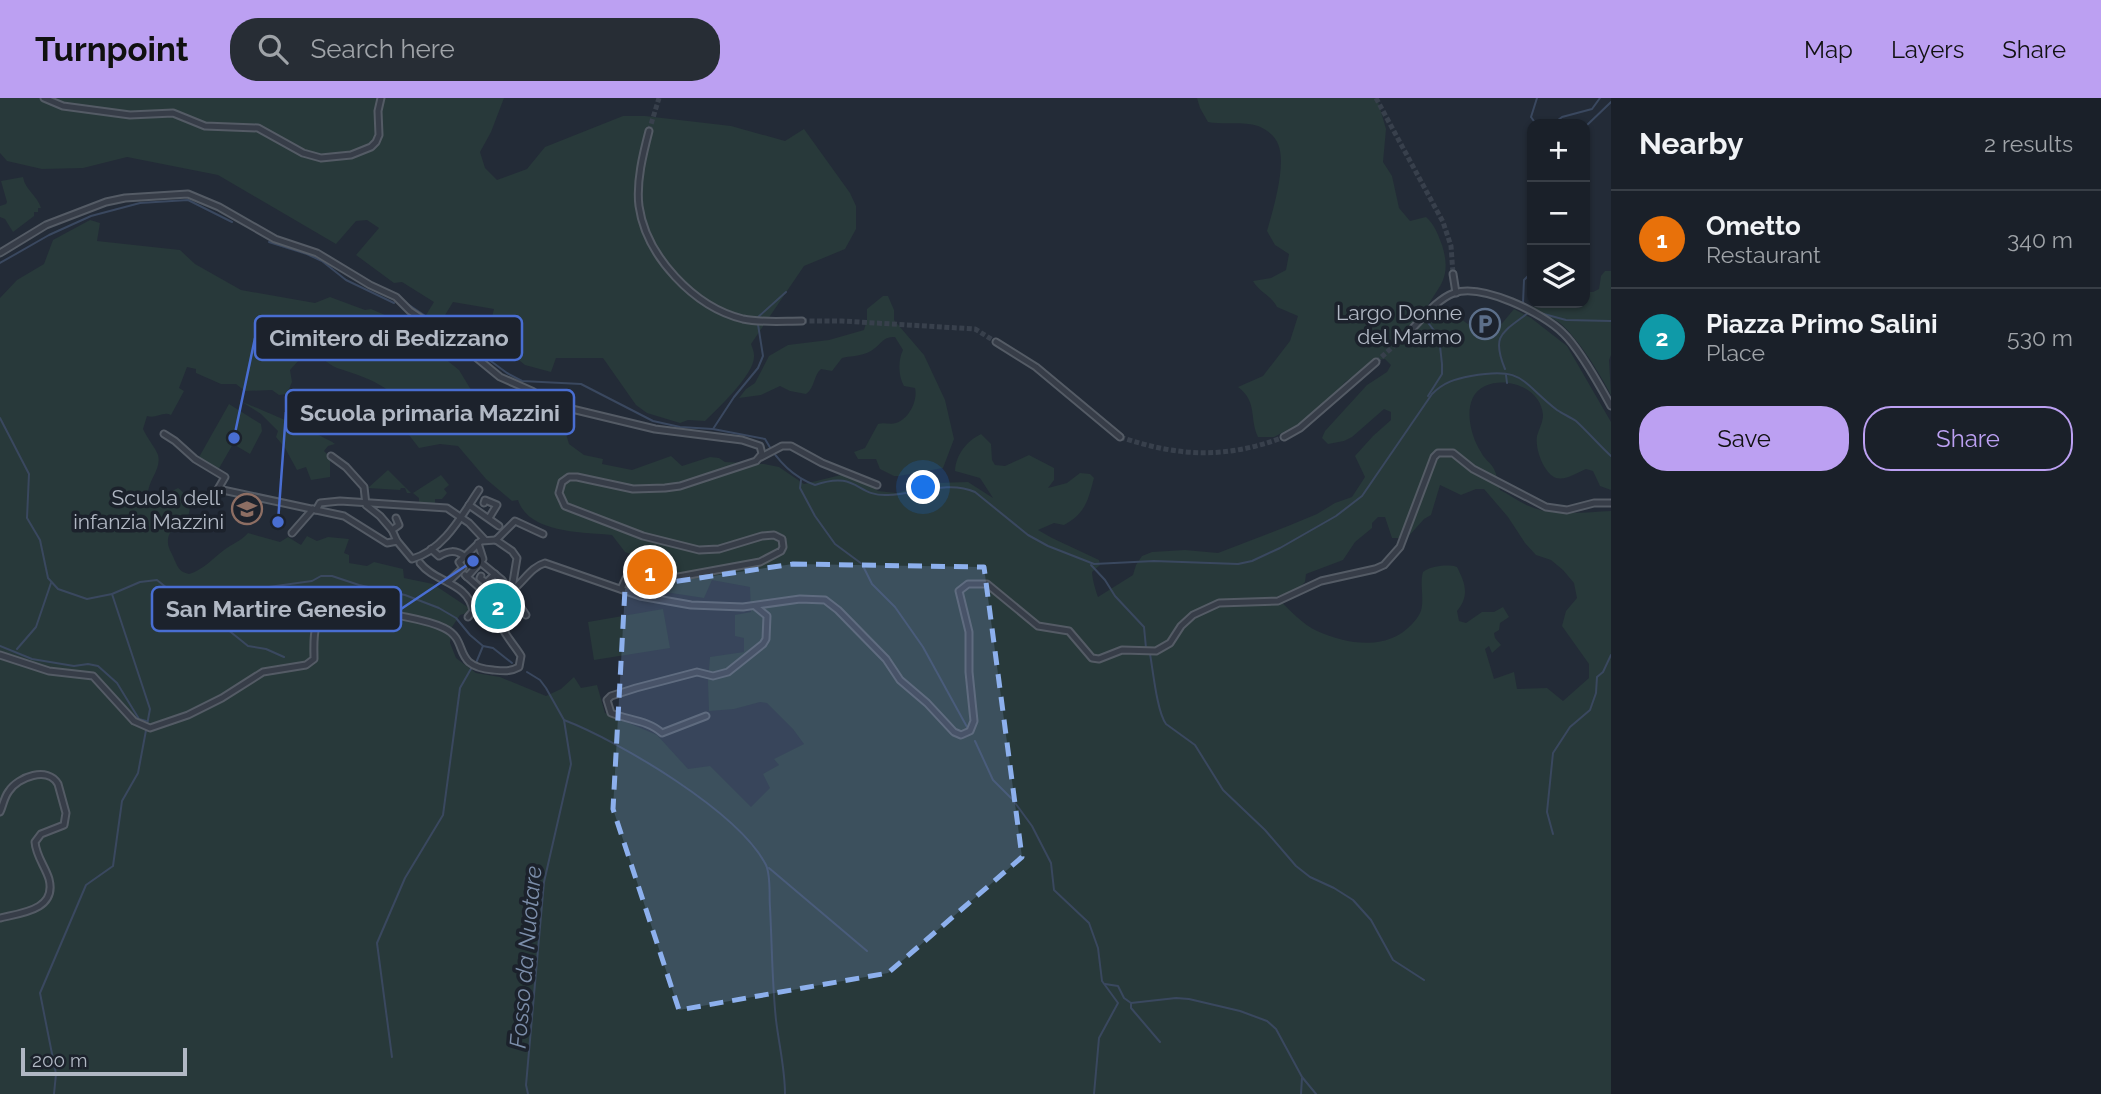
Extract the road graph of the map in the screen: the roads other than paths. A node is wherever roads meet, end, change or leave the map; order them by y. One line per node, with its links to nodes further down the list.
1 (44, 98): 2 (street)
2 (381, 98)
3 (649, 131): 7 (street)
4 (0, 253): 16 (street)
5 (1454, 274): 6 (street)
6 (1456, 293): 8 (street); 11 (street)
7 (802, 321)
8 (1409, 332)
9 (996, 342): 13 (street)
10 (1377, 362): 14 (street)
11 (1611, 406)
12 (164, 434): 23 (street)
13 (1120, 437)
14 (1284, 438)
15 (331, 456): 19 (street)
16 (761, 457): 17 (street); 43 (street)
17 (877, 485)
18 (479, 490): 22 (street)
19 (365, 503): 23 (street); 25 (street); 30 (street)
20 (484, 503): 26 (street)
21 (1611, 503): 47 (street)
22 (469, 505): 25 (street); 26 (street)
23 (314, 510): 28 (street); 30 (street)
24 (396, 518): 30 (street)
25 (461, 518): 31 (street); 34 (street)
26 (488, 518): 27 (street)
27 (499, 526)
28 (292, 533)
29 (543, 534): 32 (street)
30 (396, 537): 34 (street)
31 (483, 538): 32 (street); 33 (street)
32 (496, 540): 45 (street)
33 (478, 543): 35 (street); 37 (street)
34 (431, 549): 37 (street)
35 (482, 560): 38 (street); 40 (street)
36 (420, 563): 41 (street)
37 (461, 564): 40 (street); 41 (street)
38 (495, 574): 42 (street); 45 (street)
39 (481, 576): 42 (street)
40 (467, 577): 44 (street)
41 (448, 582): 49 (street)
42 (486, 583): 44 (street)
43 (621, 589): 45 (street); 47 (street)
44 (482, 590): 46 (street)
45 (511, 592): 46 (street); 48 (street)
46 (500, 606): 50 (street)
47 (755, 606): 51 (street)
48 (526, 615)
49 (468, 617)
50 (0, 655)
51 (706, 716)
52 (0, 813): 53 (street)
53 (0, 918)

